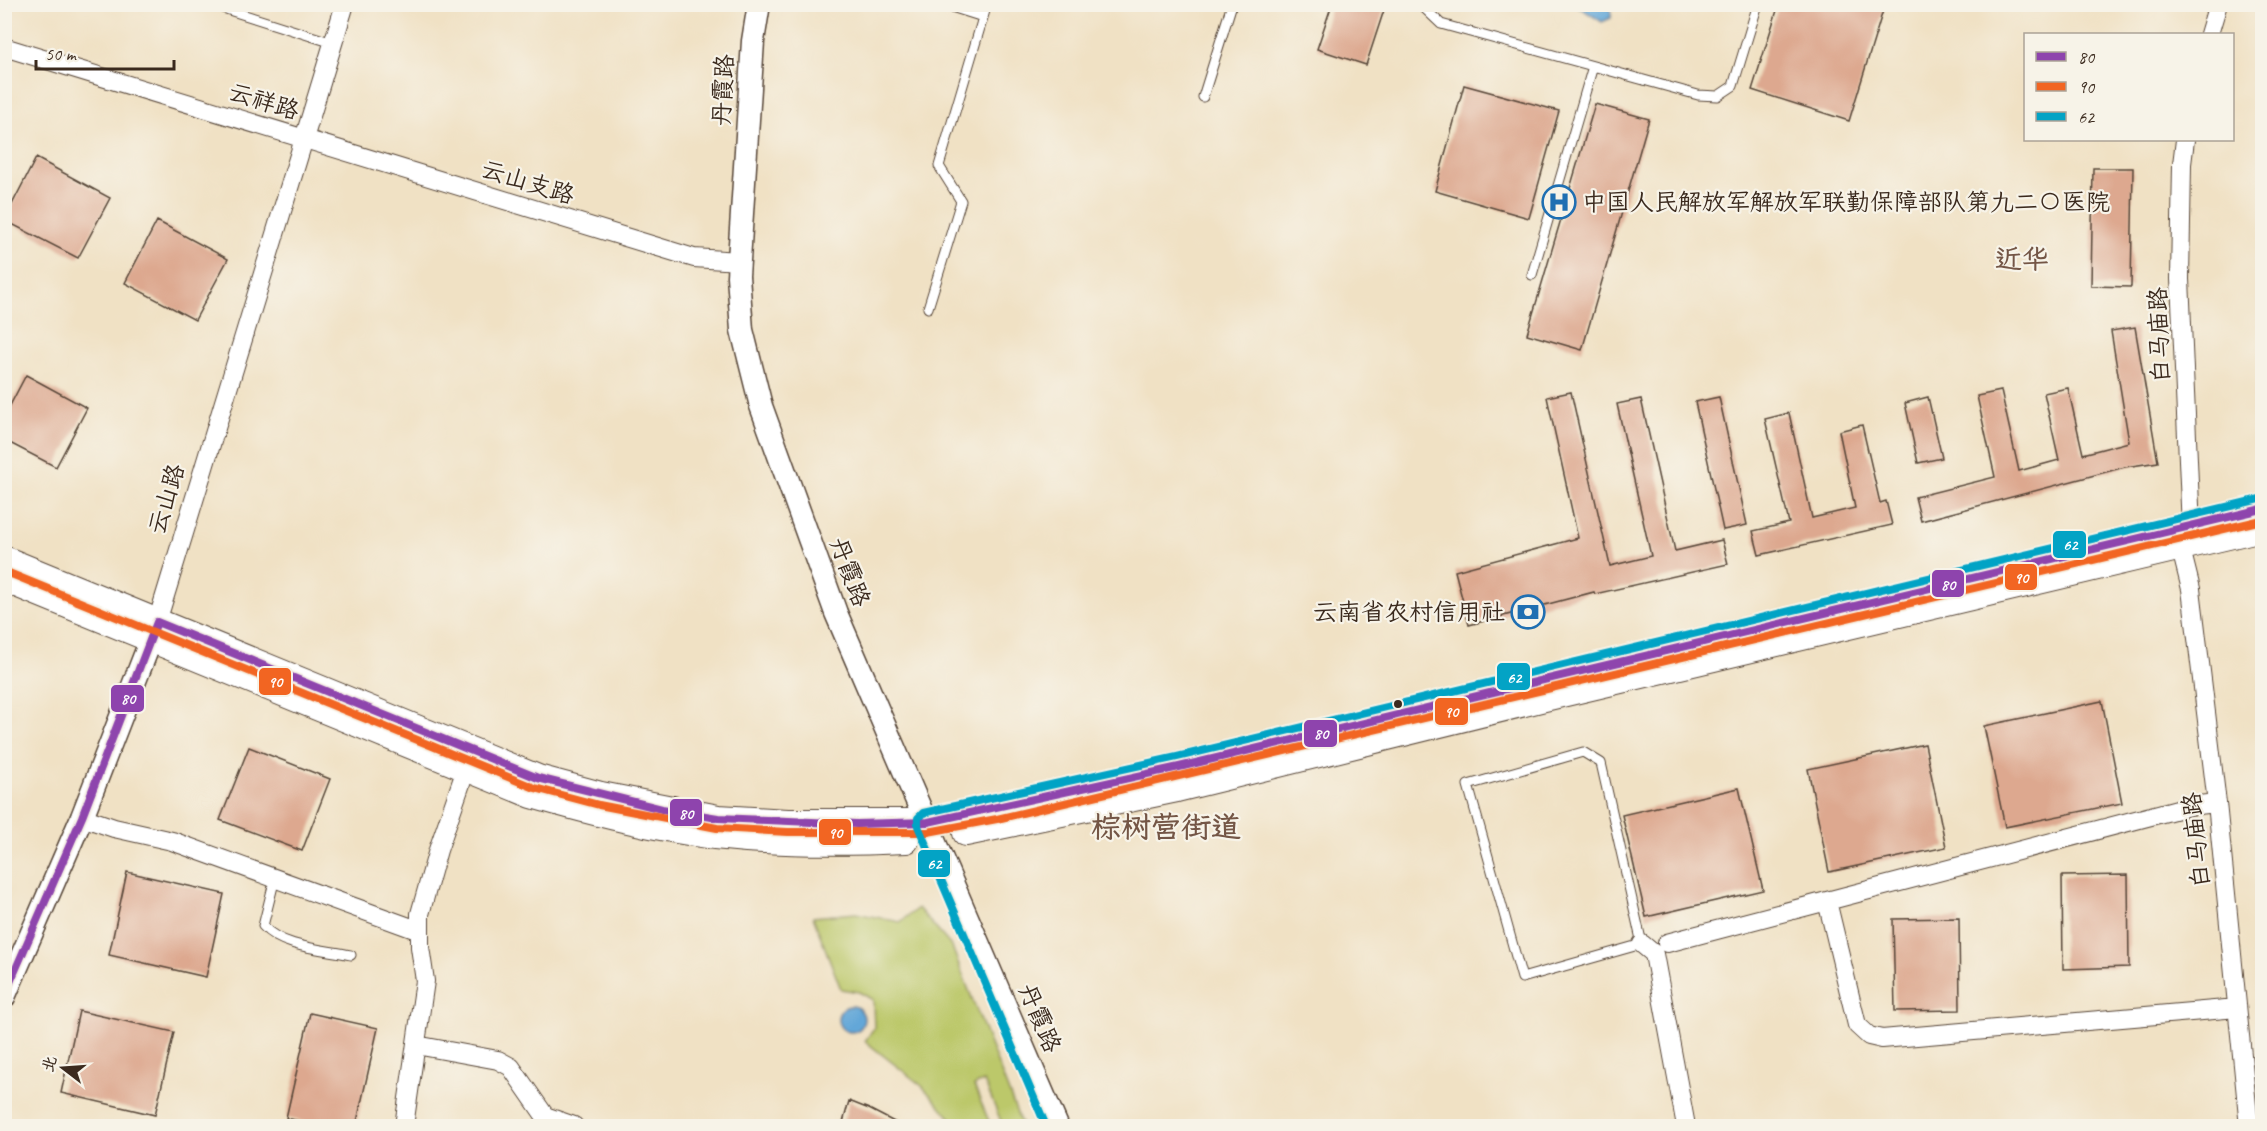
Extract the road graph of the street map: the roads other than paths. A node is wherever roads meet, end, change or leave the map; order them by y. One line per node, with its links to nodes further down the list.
1 (210, 4): 12 (lane)
2 (345, 4): 12 (street, 云山路)
3 (759, 4): 18 (street, 丹霞路)
4 (942, 4): 10 (lane)
5 (987, 4): 10 (lane)
6 (1232, 4): 15 (lane)
7 (1419, 4): 14 (lane)
8 (1758, 4): 14 (lane)
9 (2218, 4): 11 (street)
10 (983, 17): 20 (lane)
11 (2209, 33)
12 (333, 43): 16 (street, 云山路)
13 (4, 47): 16 (street, 云祥路)
14 (1593, 66): 19 (lane)
15 (1203, 97)
16 (304, 138): 18 (street, 云山支路); 26 (street, 云山路)
17 (2185, 141): 23 (street, 白马庙路)
18 (739, 261): 30 (street, 丹霞路)
19 (1532, 275)
20 (928, 308)
21 (2262, 509): 23 (main road)
22 (2262, 528): 23 (main road)
23 (2186, 538): 28 (street, 白马庙路); 30 (main road)
24 (4, 559): 26 (main road)
25 (4, 579): 26 (main road)
26 (154, 631): 27 (main road); 29 (street, 云山路); 30 (main road)
27 (466, 769): 30 (main road); 33 (street)
28 (2217, 803): 32 (street); 38 (street, 白马庙路)
29 (82, 817): 31 (street); 37 (street, 云山路)
30 (931, 830): 42 (street, 丹霞路)
31 (274, 878): 33 (street); 36 (lane)
32 (1827, 902): 34 (street); 38 (street)
33 (420, 931): 39 (street)
34 (1667, 943)
35 (1642, 944): 35 (lane); 43 (street)
36 (351, 956)
37 (4, 998)
38 (2237, 1008): 44 (street, 白马庙路)
39 (416, 1045): 40 (street); 41 (street)
40 (404, 1126)
41 (574, 1126)
42 (1057, 1126)
43 (1686, 1126)
44 (2249, 1126)

